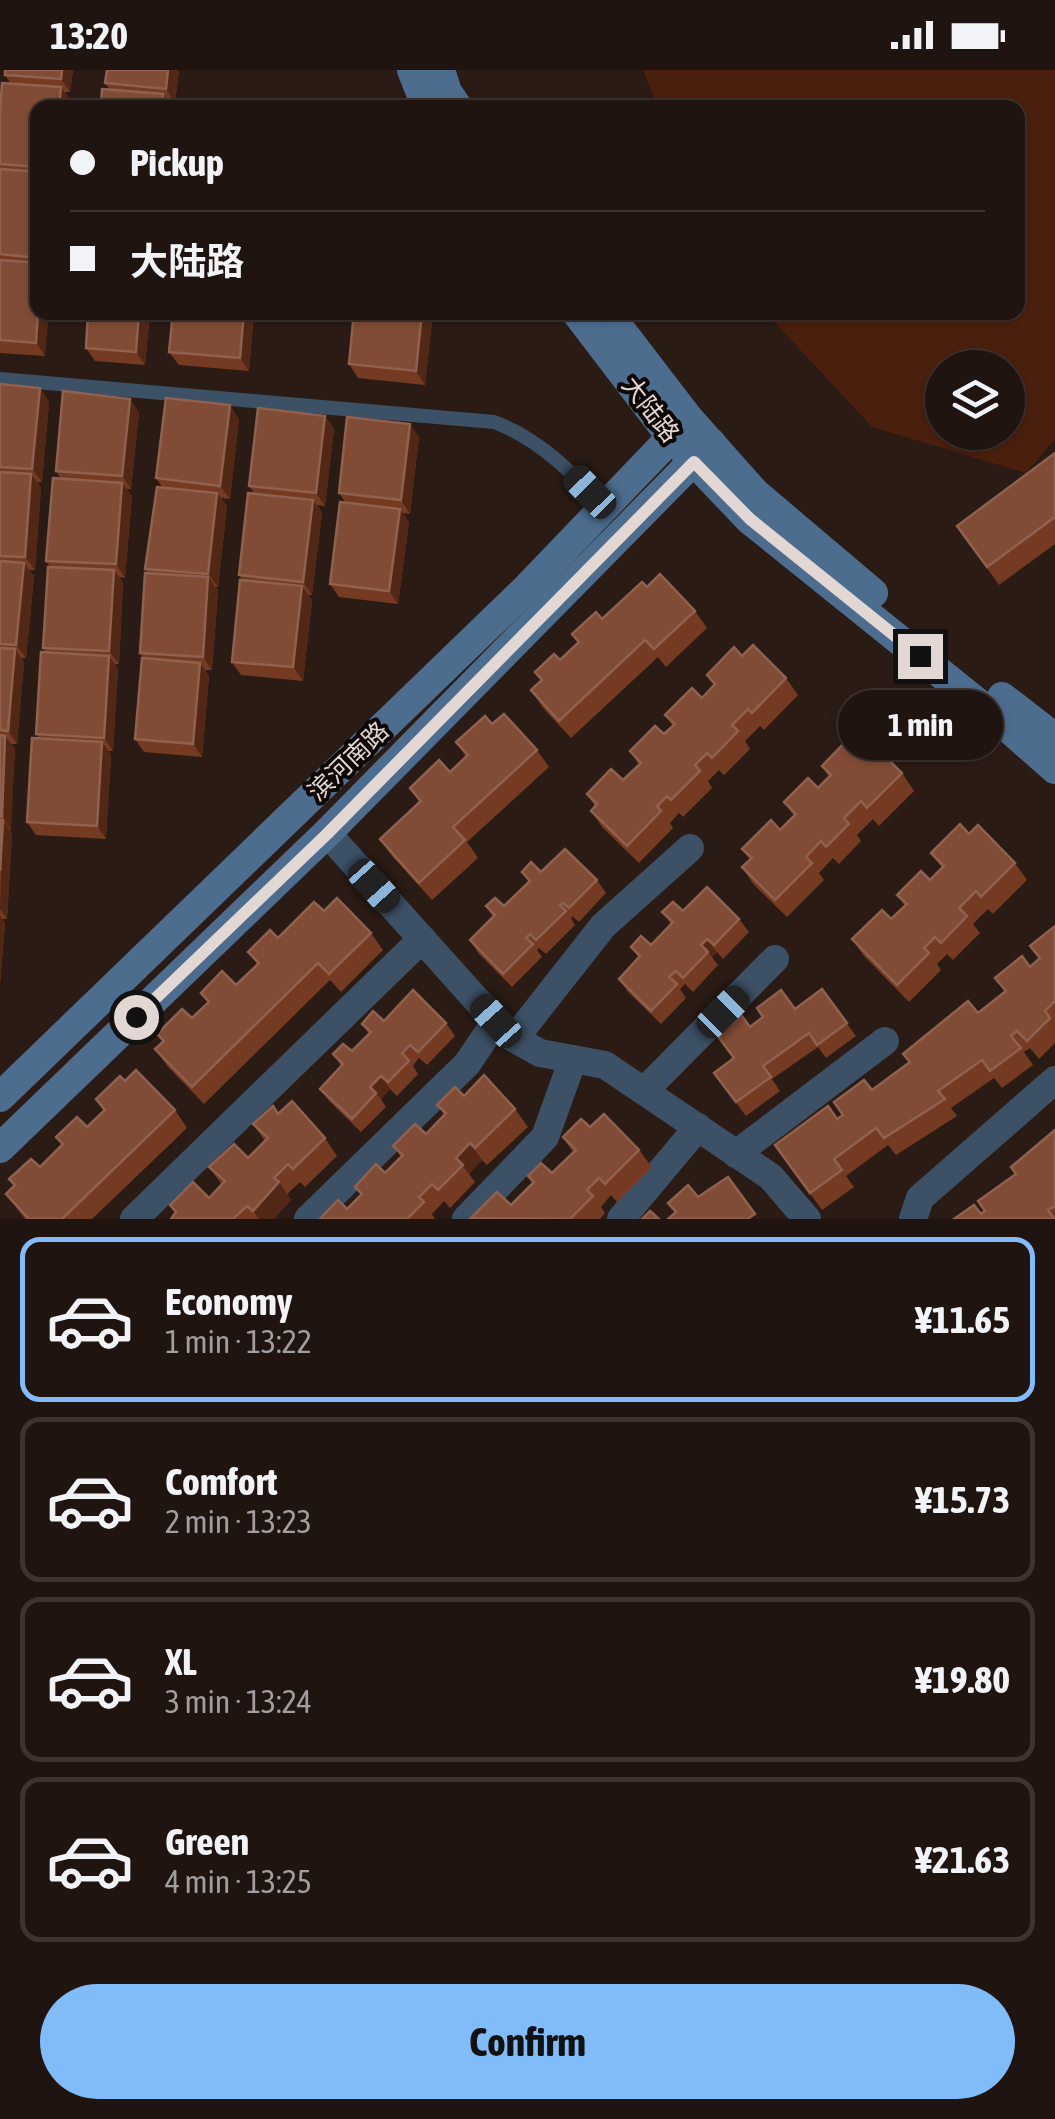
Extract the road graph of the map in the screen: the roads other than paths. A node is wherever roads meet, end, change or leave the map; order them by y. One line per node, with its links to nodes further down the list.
1 (412, 70): 3 (street)
2 (440, 70): 4 (street)
3 (424, 100)
4 (452, 100)
5 (583, 320): 8 (street, 大陆路)
6 (611, 320): 8 (street, 大陆路)
7 (0, 379): 10 (lane)
8 (681, 428): 9 (street, 大陆路); 10 (street, 滨河南路)
9 (702, 452): 11 (street); 12 (street, 大陆路); 13 (street, 大陆路)
10 (605, 508): 11 (lane); 23 (street, 滨河南路)
11 (628, 531): 14 (street)
12 (1055, 738)
13 (1055, 768)
14 (327, 834): 16 (street); 25 (street)
15 (690, 848): 18 (street)
16 (422, 939): 18 (street); 27 (street)
17 (775, 959): 22 (street)
18 (505, 1030): 20 (street); 28 (street)
19 (886, 1041): 26 (street)
20 (573, 1059): 22 (street); 29 (street)
21 (1055, 1080): 32 (street)
22 (644, 1091): 24 (street)
23 (0, 1097)
24 (698, 1127): 26 (street); 30 (street)
25 (0, 1148)
26 (736, 1154): 31 (street)
27 (134, 1219)
28 (308, 1219)
29 (466, 1219)
30 (621, 1219)
31 (807, 1219)
32 (913, 1219)

